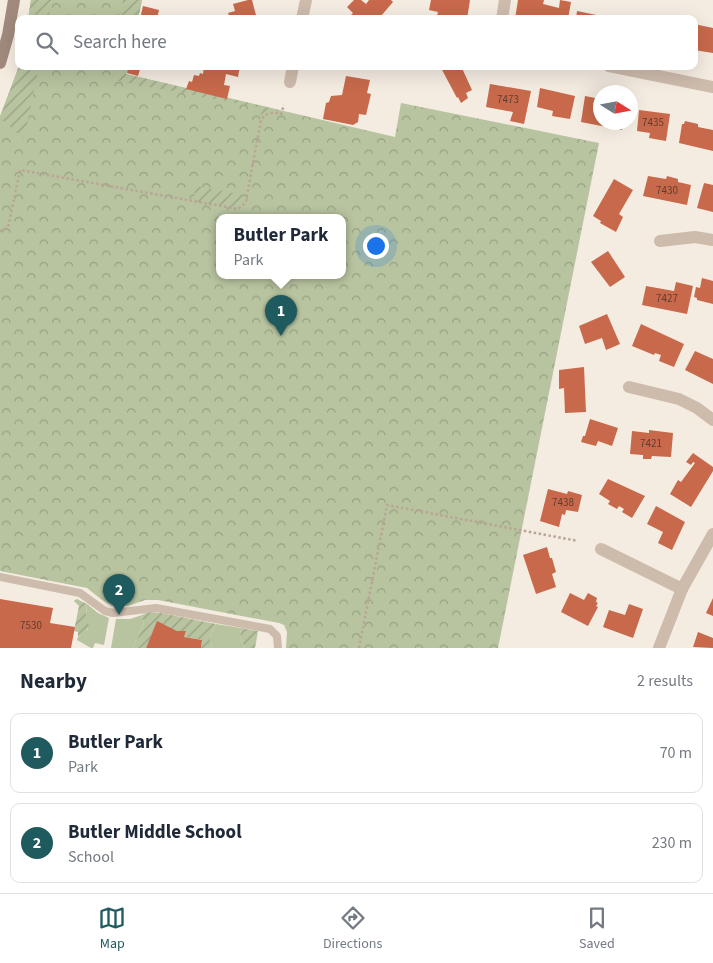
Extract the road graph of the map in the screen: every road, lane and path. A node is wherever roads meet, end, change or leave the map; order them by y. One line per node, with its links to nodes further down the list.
1 (14, 0): 6 (main road)
2 (306, 0): 4 (street)
3 (505, 0): 5 (street)
4 (303, 15)
5 (503, 15)
6 (0, 63)
7 (292, 70): 9 (street)
8 (629, 70): 10 (street)
9 (290, 82)
10 (713, 87)
11 (284, 105): 12 (path)
12 (0, 231)
13 (713, 240): 14 (street)
14 (660, 241)
15 (629, 387): 16 (street)
16 (713, 420)
17 (713, 534): 21 (street)
18 (578, 541): 23 (path)
19 (602, 549): 21 (street)
20 (0, 577): 22 (lane)
21 (682, 589): 24 (street)
22 (278, 648)
23 (359, 648)
24 (659, 648)

